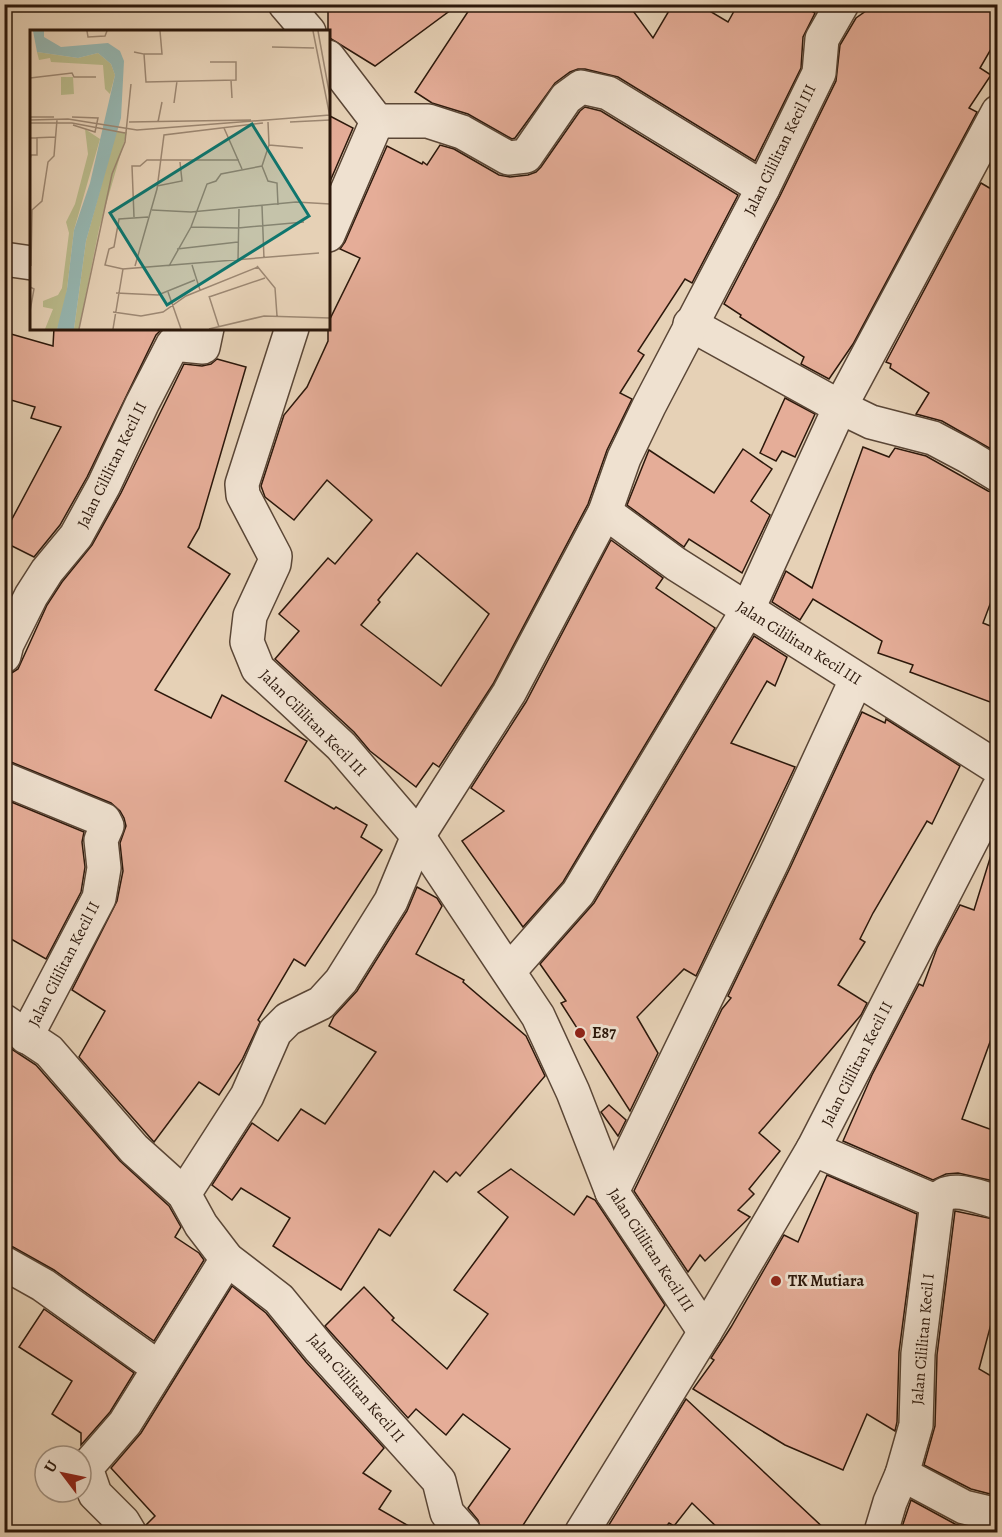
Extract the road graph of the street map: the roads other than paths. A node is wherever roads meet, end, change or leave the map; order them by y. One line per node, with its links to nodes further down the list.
1 (285, 4): 3 (street)
2 (842, 4): 7 (street, Jalan Cililitan Kecil III)
3 (307, 30)
4 (330, 60): 6 (street)
5 (998, 112): 14 (street)
6 (377, 122): 7 (street); 8 (street)
7 (763, 188): 11 (street, Jalan Cililitan Kecil III)
8 (330, 230)
9 (4, 259): 10 (street)
10 (30, 263)
11 (690, 324): 14 (street); 16 (street, Jalan Cililitan Kecil III)
12 (207, 330): 18 (street, Jalan Cililitan Kecil II)
13 (291, 330): 23 (street, Jalan Cililitan Kecil III)
14 (840, 407): 15 (street); 17 (street)
15 (998, 475)
16 (605, 512): 17 (street, Jalan Cililitan Kecil III); 23 (street, Jalan Cililitan Kecil III)
17 (747, 611): 19 (street, Jalan Cililitan Kecil III); 24 (street)
18 (4, 656)
19 (856, 680): 20 (street, Jalan Cililitan Kecil III); 27 (street)
20 (998, 768)
21 (4, 779): 25 (street, Jalan Cililitan Kecil II)
22 (998, 789): 26 (street, Jalan Cililitan Kecil II)
23 (418, 836): 24 (street, Jalan Cililitan Kecil III); 28 (street)
24 (509, 971): 27 (street, Jalan Cililitan Kecil III)
25 (15, 1029): 28 (street, Jalan Cililitan Kecil II)
26 (813, 1149): 29 (street); 33 (street, Jalan Cililitan Kecil II)
27 (612, 1192): 33 (street, Jalan Cililitan Kecil III)
28 (184, 1194): 31 (street, Jalan Cililitan Kecil II)
29 (937, 1202): 30 (street); 35 (street, Jalan Cililitan Kecil I)
30 (998, 1202)
31 (227, 1259): 34 (street); 38 (street, Jalan Cililitan Kecil II)
32 (4, 1263): 34 (street)
33 (705, 1332): 39 (street)
34 (159, 1368): 37 (street)
35 (902, 1474): 36 (street); 40 (street, Jalan Cililitan Kecil I)
36 (998, 1515)
37 (129, 1533)
38 (464, 1533)
39 (582, 1533)
40 (881, 1533)

